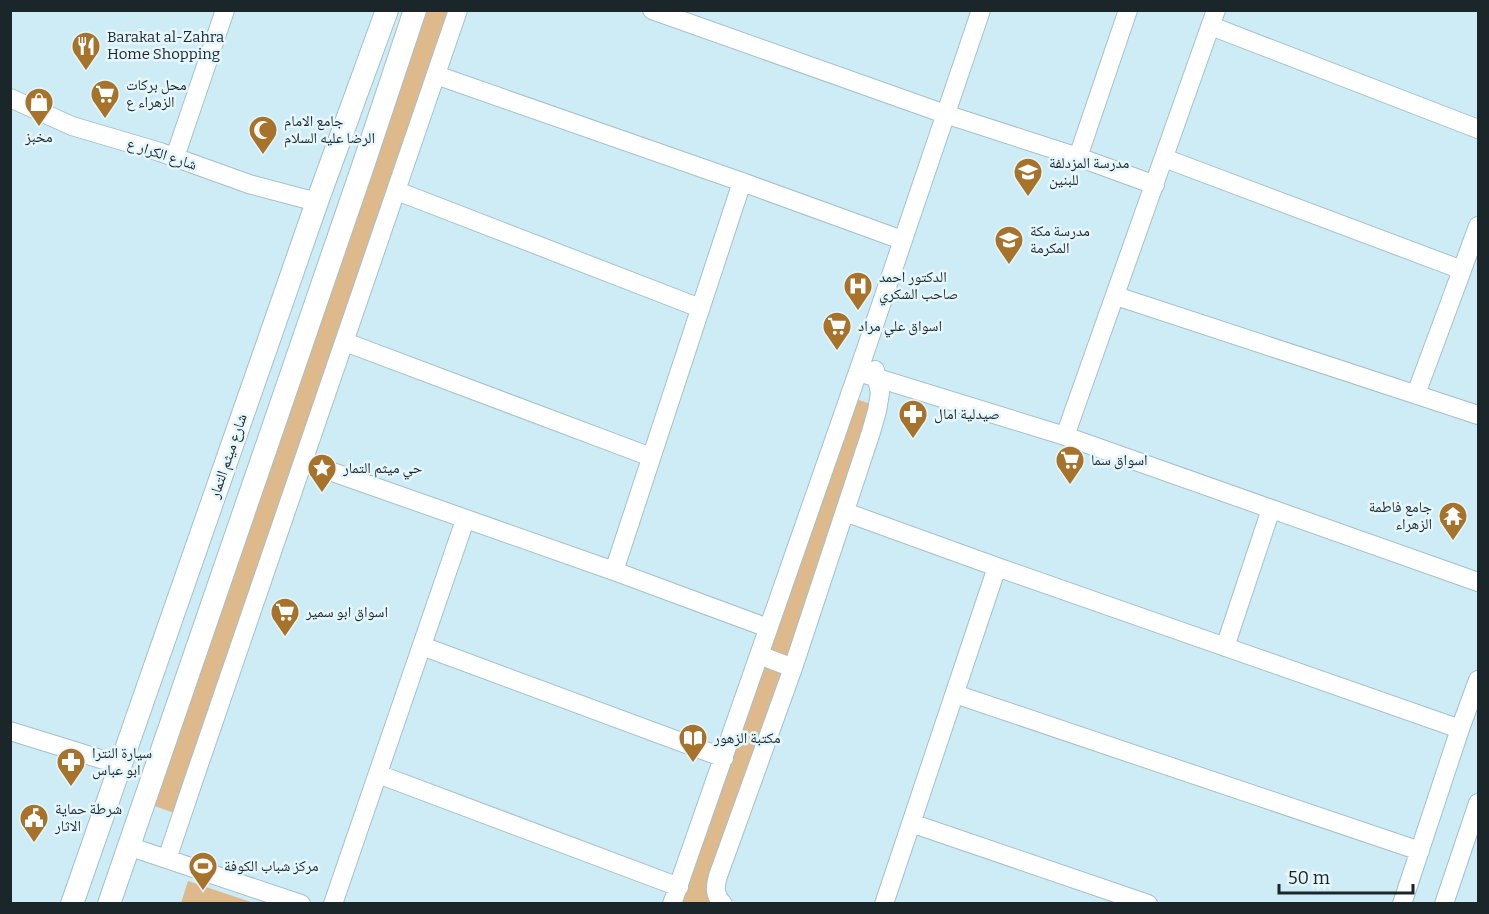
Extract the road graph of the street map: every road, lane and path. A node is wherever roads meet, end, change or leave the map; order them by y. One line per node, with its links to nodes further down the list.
1 (225, 10): 13 (street)
2 (387, 10): 19 (street, شارع ميثم التمار)
3 (415, 10): 54 (street)
4 (458, 10): 9 (street)
5 (652, 10): 11 (street)
6 (981, 10): 11 (street)
7 (1128, 10): 14 (street)
8 (1213, 18): 12 (street); 15 (street)
9 (436, 75): 16 (street); 18 (street)
10 (10, 98): 13 (street, شارع الكرار ع)
11 (945, 114): 14 (street); 21 (street)
12 (1479, 129)
13 (175, 157): 19 (street, شارع الكرار ع)
14 (1078, 157): 17 (street)
15 (1164, 158): 17 (street); 22 (street)
16 (742, 182): 21 (street); 24 (street)
17 (1155, 185): 23 (street)
18 (397, 191): 24 (street); 25 (street)
19 (317, 202): 50 (street, شارع ميثم التمار)
20 (1479, 226): 22 (street)
21 (902, 240): 26 (street)
22 (1462, 270): 29 (street)
23 (1116, 296): 29 (street); 31 (street)
24 (700, 308): 32 (street)
25 (345, 342): 32 (street); 33 (street)
26 (866, 349): 27 (street); 28 (street)
27 (858, 372): 28 (street); 40 (street)
28 (877, 378): 31 (street); 35 (street)
29 (1416, 394): 30 (street)
30 (1479, 414)
31 (1065, 436): 34 (street)
32 (651, 457): 38 (street)
33 (303, 462): 36 (street); 56 (street)
34 (1271, 510): 39 (street); 42 (street)
35 (845, 512): 37 (street); 44 (street)
36 (465, 520): 38 (street); 41 (street)
37 (997, 567): 42 (street); 46 (street)
38 (614, 571): 40 (street)
39 (1479, 582)
40 (768, 628): 43 (street)
41 (422, 646): 49 (street); 51 (street)
42 (1225, 647): 47 (street)
43 (759, 655): 44 (street); 49 (street)
44 (793, 668): 62 (street)
45 (1479, 680): 47 (street)
46 (955, 694): 53 (street); 55 (street)
47 (1460, 729): 55 (street)
48 (10, 731): 50 (street)
49 (724, 758): 57 (street)
50 (120, 765): 58 (street, شارع ميثم التمار)
51 (378, 774): 57 (street); 61 (street)
52 (1479, 803): 66 (street)
53 (911, 823): 63 (street); 64 (street)
54 (128, 846): 56 (street); 59 (street)
55 (1420, 851): 65 (street)
56 (167, 860): 60 (street)
57 (675, 895)
58 (72, 903)
59 (109, 903)
60 (301, 903)
61 (333, 903)
62 (723, 903)
63 (884, 903)
64 (1148, 903)
65 (1402, 903)
66 (1444, 903)

